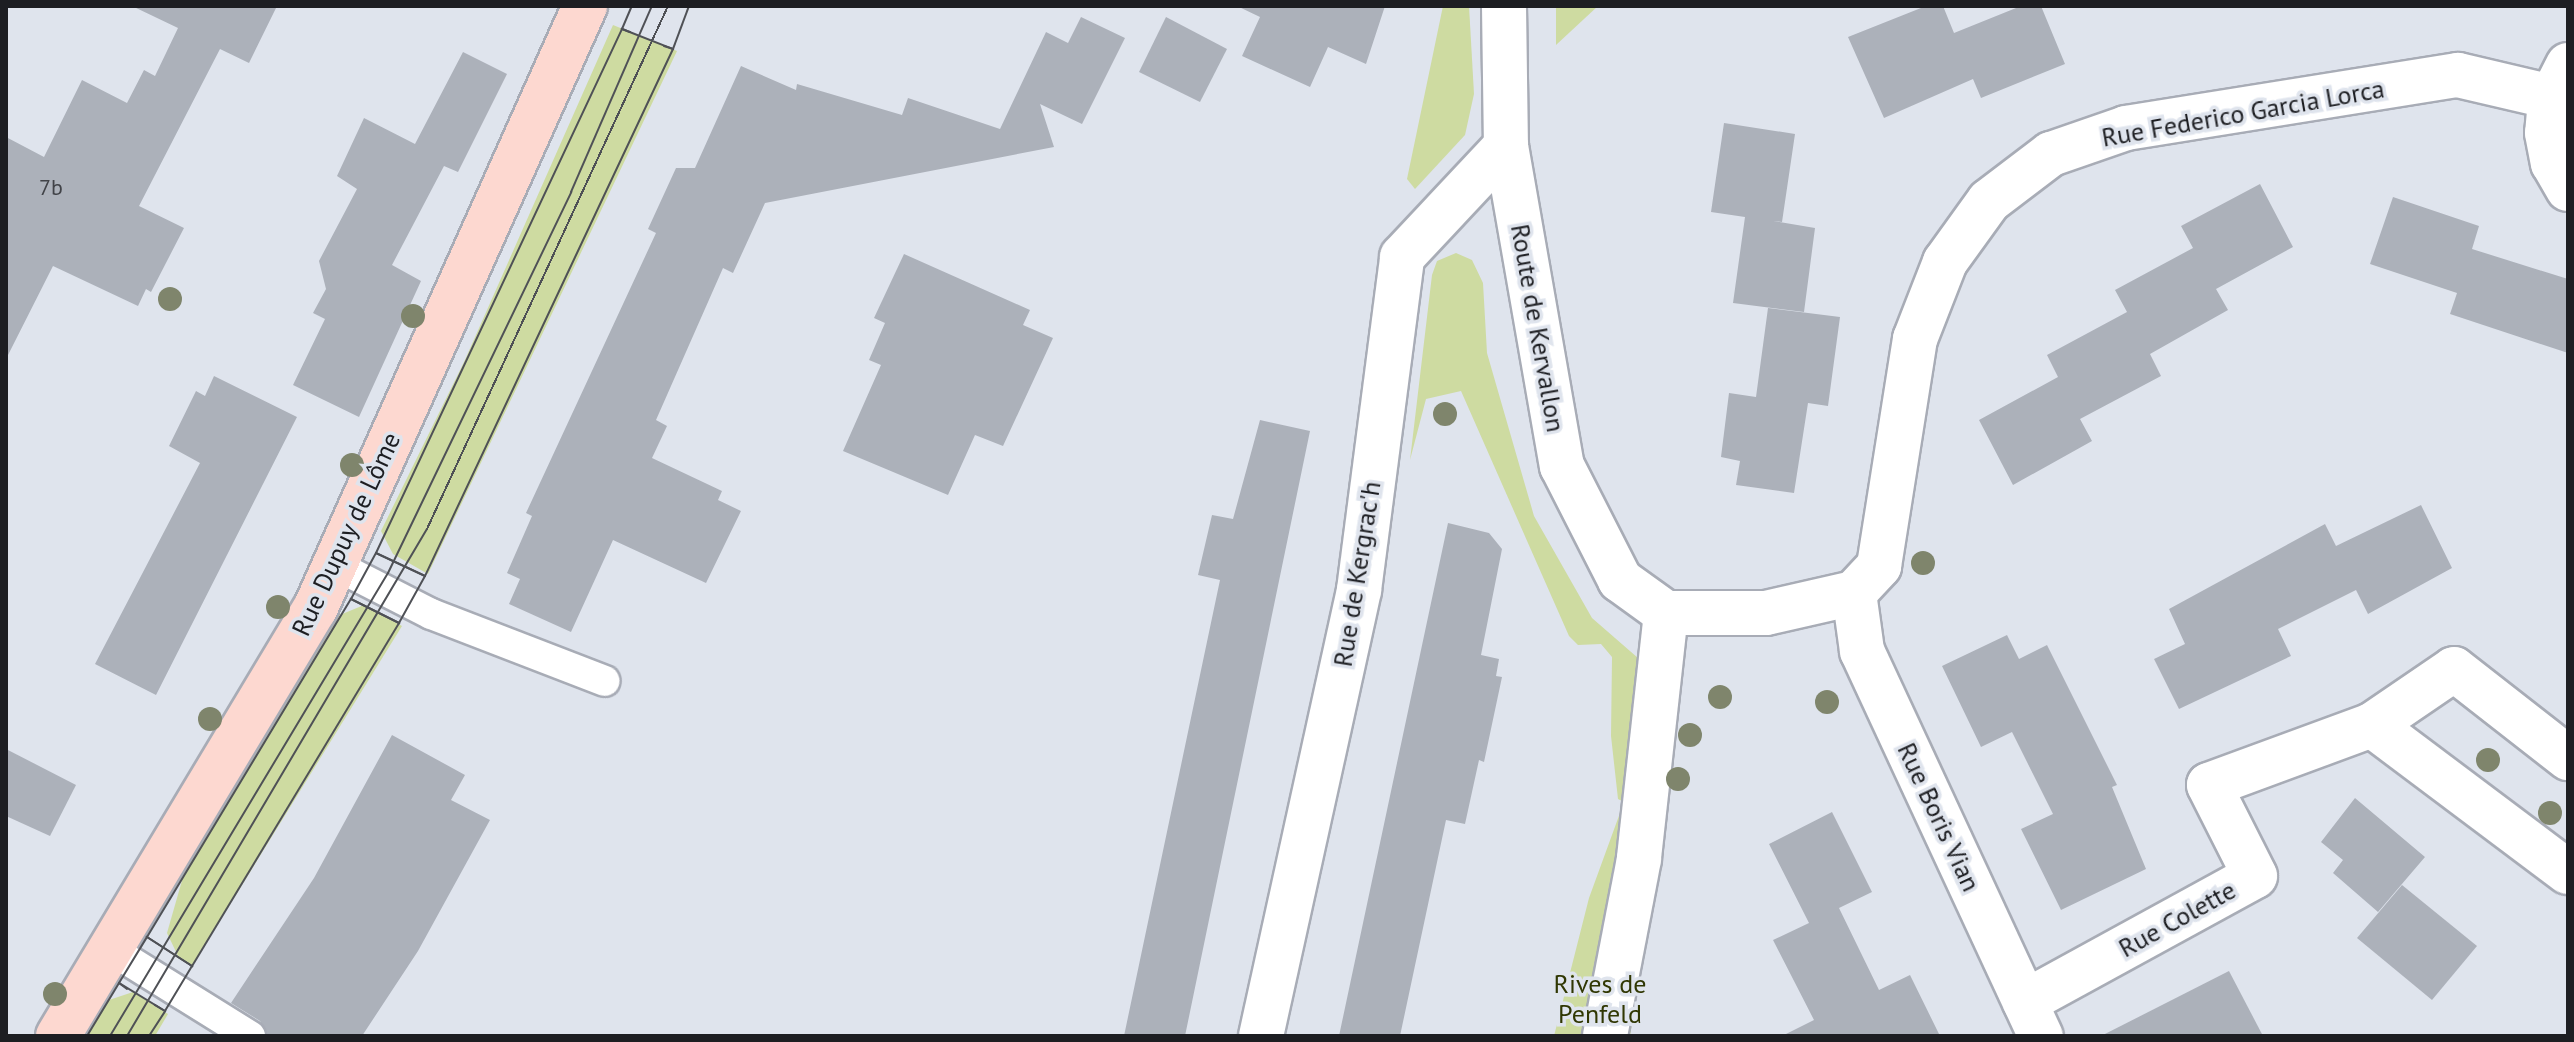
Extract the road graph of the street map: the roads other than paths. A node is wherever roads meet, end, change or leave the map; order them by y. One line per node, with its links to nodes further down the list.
1 (585, 6): 6 (main road, Rue Dupuy de Lôme)
2 (1504, 6): 4 (street, Route de Kervallon)
3 (2560, 81): 5 (street, Rue Federico Garcia Lorca); 7 (street, Rue Federico Garcia Lorca)
4 (1506, 146): 8 (street, Route de Kervallon); 17 (street, Rue de Kergrac'h)
5 (2568, 189)
6 (335, 565): 9 (lane); 13 (main road, Rue Dupuy de Lôme)
7 (1854, 593): 8 (street); 14 (street, Rue Boris Vian)
8 (1666, 613): 18 (street)
9 (605, 681)
10 (2372, 725): 11 (street, Rue Colette); 12 (street); 14 (street, Rue Colette)
11 (2568, 758)
12 (2568, 872)
13 (110, 949): 15 (main road, Rue Dupuy de Lôme); 16 (lane)
14 (2033, 1019)
15 (58, 1036)
16 (250, 1036)
17 (1261, 1036)
18 (1605, 1036)

